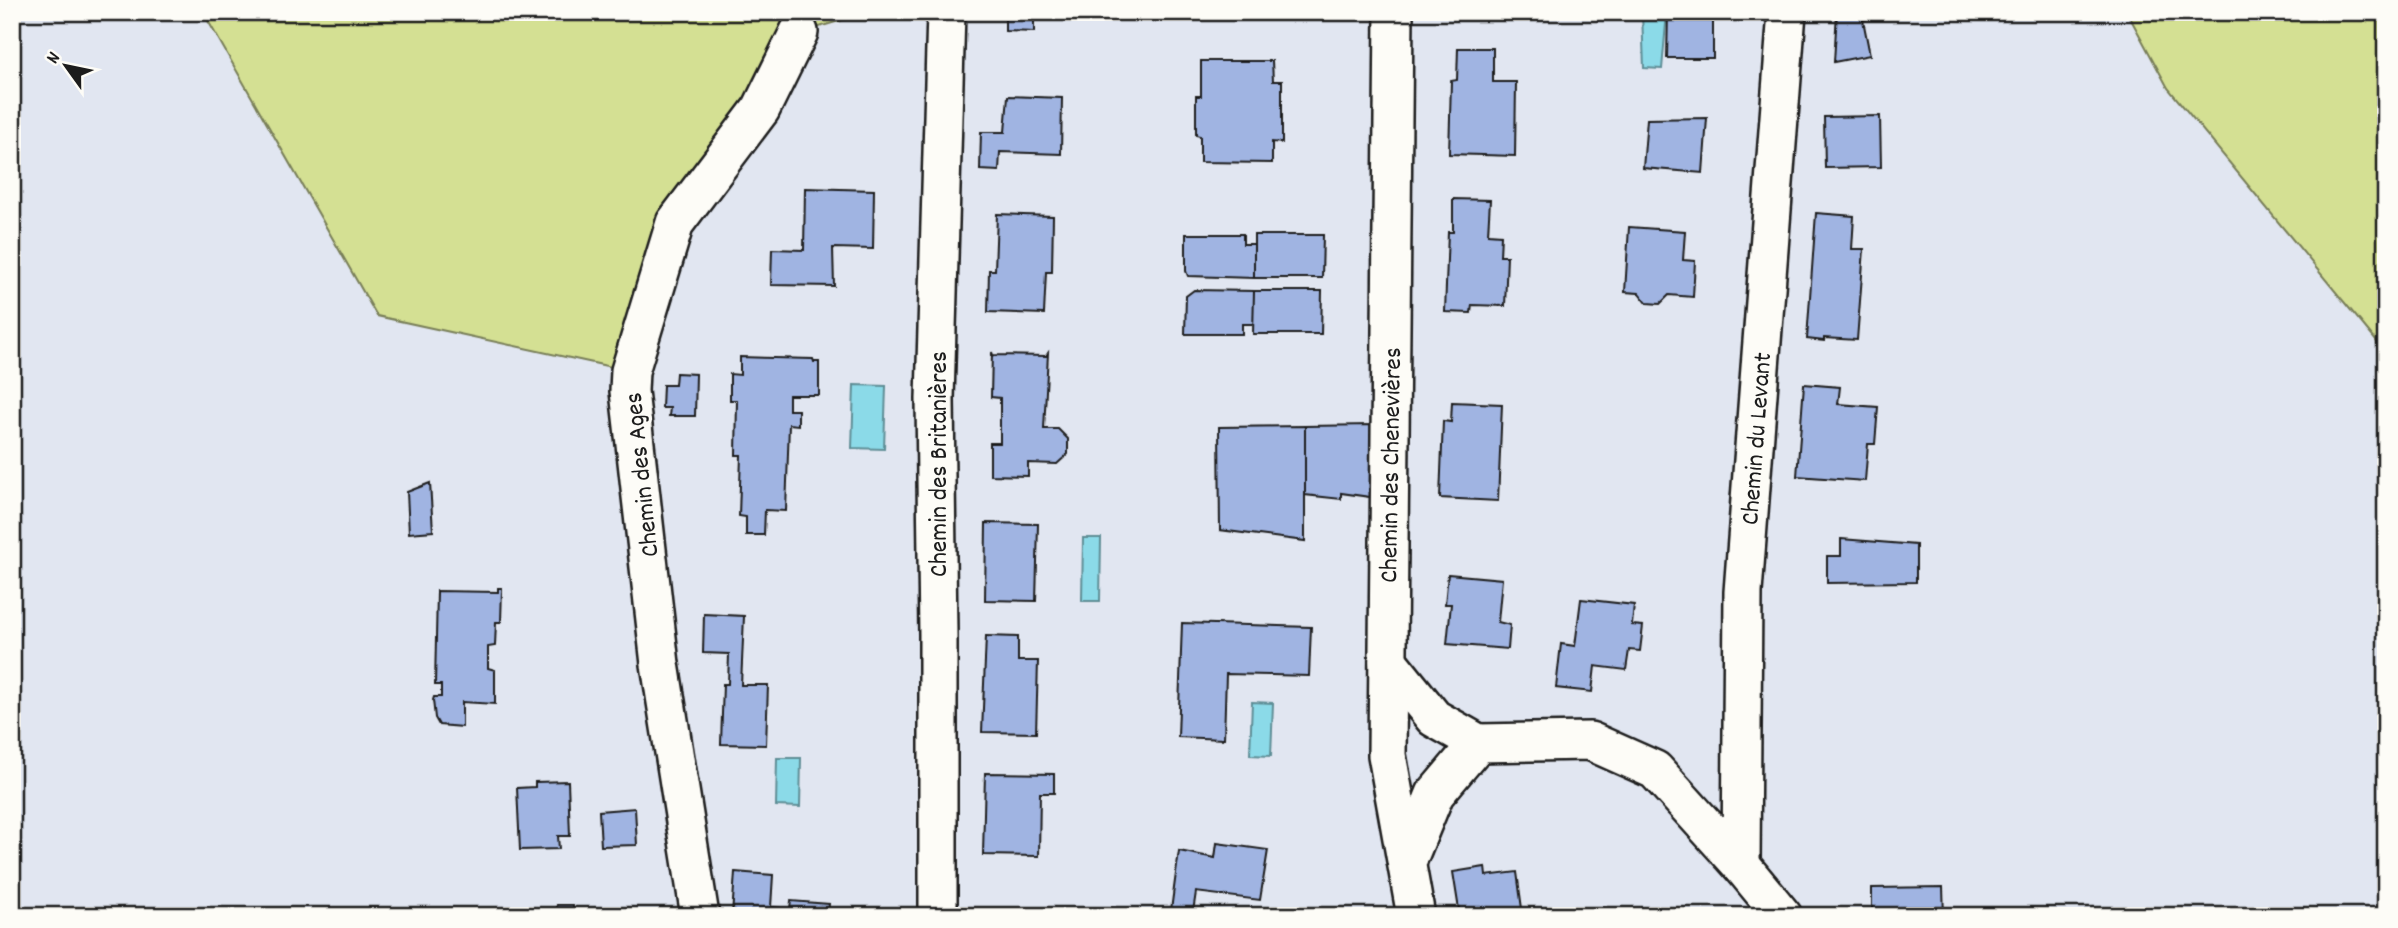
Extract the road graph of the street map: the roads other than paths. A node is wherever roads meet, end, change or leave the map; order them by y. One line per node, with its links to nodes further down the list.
1 (946, 12): 10 (street, Chemin des Britanières)
2 (1394, 12): 5 (street, Chemin des Chenevières)
3 (1787, 12): 8 (street, Chemin du Levant)
4 (799, 32): 9 (street, Chemin des Ages)
5 (1388, 660): 6 (street); 7 (street, Chemin des Chenevières)
6 (1478, 743): 7 (street); 8 (street)
7 (1406, 862): 11 (street, Chemin des Chenevières)
8 (1741, 865): 12 (street)
9 (700, 916)
10 (938, 916)
11 (1416, 916)
12 (1783, 916)

